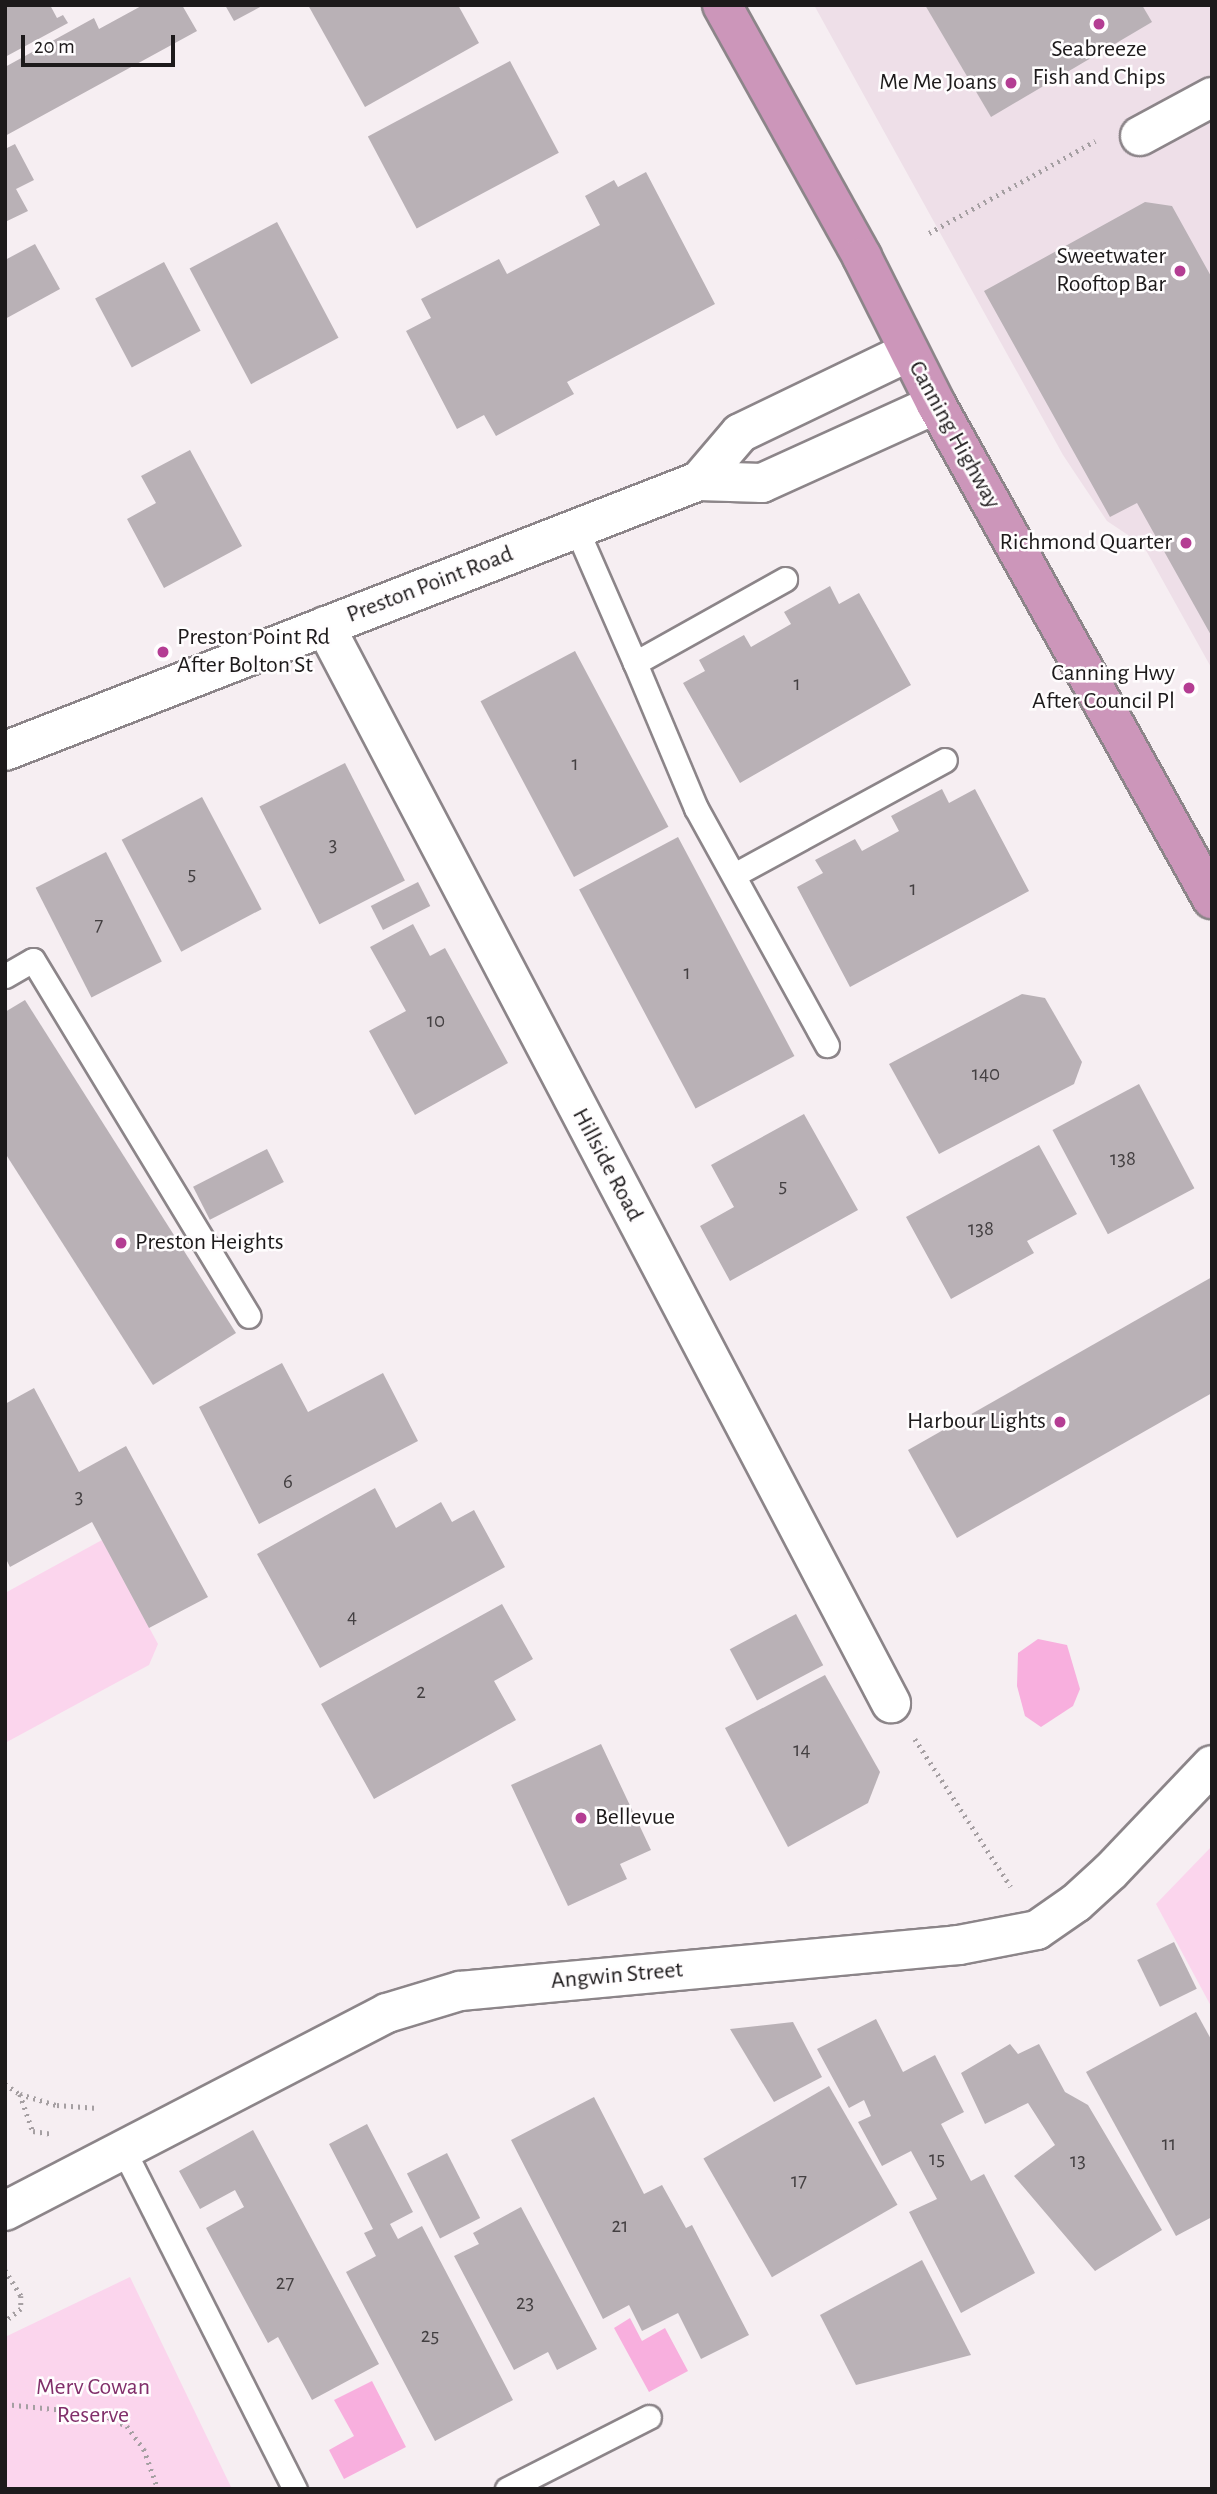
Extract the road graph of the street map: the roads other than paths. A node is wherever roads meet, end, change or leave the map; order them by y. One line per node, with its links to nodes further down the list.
1 (722, 5): 4 (highway, Canning Highway)
2 (1212, 97): 3 (street)
3 (1140, 136)
4 (908, 352): 5 (highway, Canning Highway); 6 (street, Preston Point Road)
5 (936, 404): 6 (street, Preston Point Road); 14 (highway, Canning Highway)
6 (699, 481): 7 (street, Preston Point Road)
7 (576, 528): 9 (street, Preston Point Road); 10 (lane)
8 (785, 579): 10 (lane)
9 (325, 626): 11 (street, Preston Point Road); 18 (street, Hillside Road)
10 (635, 663): 13 (lane)
11 (5, 751)
12 (945, 760): 13 (lane)
13 (734, 875): 16 (lane)
14 (1212, 899)
15 (5, 976): 17 (lane)
16 (827, 1045)
17 (249, 1316)
18 (891, 1703)
19 (1212, 1765): 20 (street, Angwin Street)
20 (124, 2151): 21 (street, Angwin Street); 23 (lane)
21 (5, 2211)
22 (649, 2417): 24 (lane)
23 (295, 2489)
24 (507, 2489)

